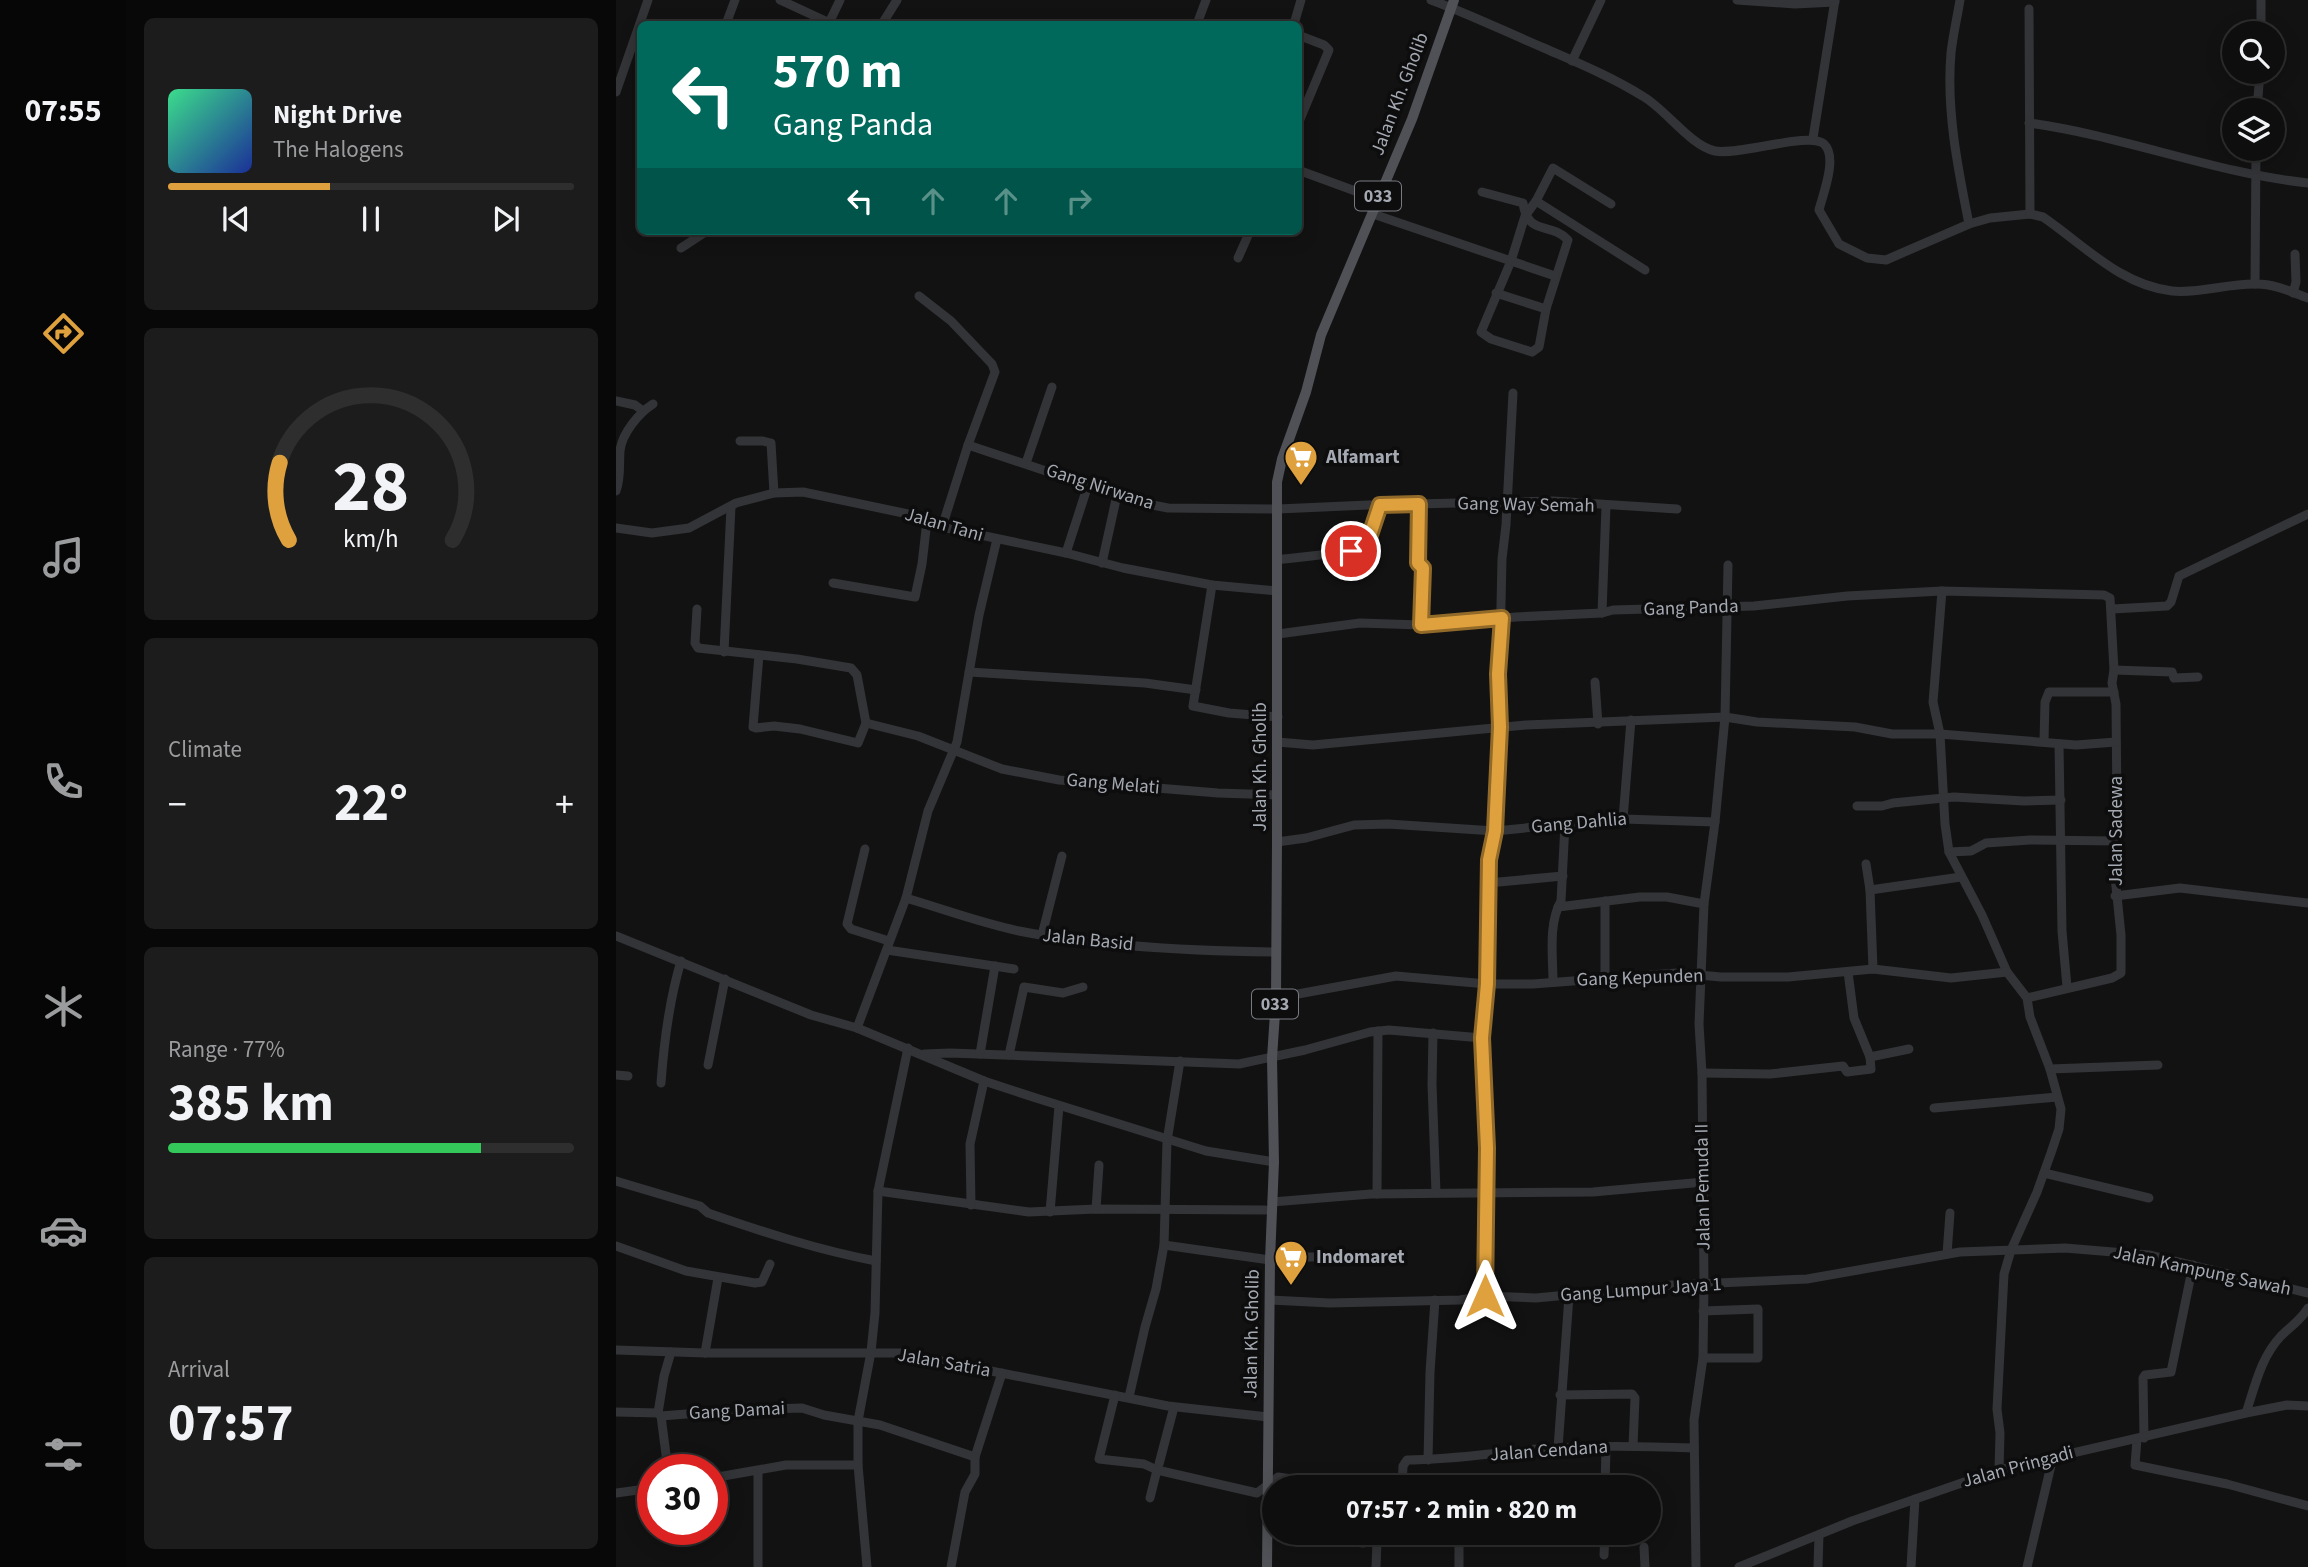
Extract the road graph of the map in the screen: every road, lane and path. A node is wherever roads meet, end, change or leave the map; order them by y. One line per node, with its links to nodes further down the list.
1 (648, 0): 16 (street)
2 (736, 0): 17 (street)
3 (780, 0): 18 (street)
4 (840, 0): 19 (street)
5 (897, 0): 20 (street)
6 (1206, 0): 21 (street)
7 (1301, 0): 22 (street)
8 (1431, 0): 14 (street)
9 (1601, 0): 26 (street)
10 (1737, 0): 13 (street)
11 (1960, 0): 42 (street)
12 (2261, 0): 23 (street)
13 (1835, 1): 30 (street)
14 (1452, 4): 26 (street); 36 (main road, Jalan Kh. Gholib / 033)
15 (2029, 9): 29 (street)
16 (643, 21)
17 (727, 21)
18 (824, 21)
19 (831, 21)
20 (884, 21)
21 (1198, 21)
22 (1295, 21)
23 (2261, 21)
24 (1302, 37): 28 (street)
25 (637, 41): 27 (street)
26 (1572, 61): 30 (street)
27 (616, 92)
28 (1302, 114)
29 (2029, 123): 33 (street); 40 (street)
30 (1812, 138): 42 (street)
31 (2256, 161): 33 (street)
32 (1302, 171): 36 (street)
33 (2257, 176): 34 (street); 51 (street)
34 (2308, 183)
35 (1482, 192): 41 (street)
36 (1377, 199): 39 (main road, Jalan Kh. Gholib / 033)
37 (1536, 201): 38 (street); 41 (street); 49 (street)
38 (1611, 204)
39 (1373, 214): 48 (street); 74 (main road, Jalan Kh. Gholib / 033)
40 (2030, 214): 42 (street); 51 (street)
41 (1525, 216): 48 (street); 50 (street)
42 (1969, 224)
43 (701, 235): 45 (street)
44 (1249, 235): 47 (street)
45 (681, 248)
46 (2295, 254): 53 (street)
47 (1238, 258)
48 (1511, 261): 50 (street); 52 (street)
49 (1645, 270)
50 (1555, 276): 56 (street)
51 (2255, 284): 53 (street)
52 (1496, 293): 56 (street); 56 (street)
53 (2293, 293): 55 (street)
54 (919, 296): 63 (street)
55 (2308, 298)
56 (1546, 309)
57 (1052, 387): 64 (street)
58 (1513, 393): 69 (street)
59 (616, 401): 61 (street)
60 (653, 404): 61 (street)
61 (643, 411): 66 (street)
62 (740, 441): 67 (street)
63 (968, 445): 64 (street, Gang Nirwana); 78 (street)
64 (1026, 463): 65 (street, Gang Nirwana)
65 (1088, 485): 68 (street, Gang Nirwana); 81 (street)
66 (616, 491)
67 (774, 494): 73 (street, Jalan Tani); 77 (street, Jalan Tani)
68 (1117, 495): 74 (street, Gang Nirwana); 83 (street)
69 (1507, 501): 70 (street, Gang Way Semah); 72 (street, Gang Way Semah); 94 (street)
70 (1419, 504): 71 (street, Gang Way Semah); 95 (street)
71 (1380, 505): 74 (street, Gang Way Semah); 82 (street)
72 (1606, 506): 75 (street, Gang Way Semah); 93 (street)
73 (731, 507): 79 (street, Jalan Tani); 97 (street)
74 (1278, 509): 82 (main road, Jalan Kh. Gholib / 033)
75 (1677, 509)
76 (2308, 514): 92 (street)
77 (927, 521): 78 (street, Jalan Tani); 85 (street)
78 (942, 527): 80 (street, Jalan Tani)
79 (616, 528)
80 (998, 539): 81 (street, Jalan Tani); 100 (street)
81 (1066, 553): 83 (street, Jalan Tani)
82 (1277, 561): 87 (main road, Jalan Kh. Gholib / 033)
83 (1102, 563): 86 (street, Jalan Tani)
84 (1728, 565): 90 (street, Jalan Pemuda II)
85 (833, 583)
86 (1212, 585): 87 (street, Jalan Tani); 103 (street)
87 (1277, 591): 96 (main road, Jalan Kh. Gholib / 033)
88 (1941, 591): 89 (street, Gang Panda); 90 (street, Gang Panda); 111 (street)
89 (2104, 595): 92 (street, Jalan Sadewa)
90 (1726, 608): 93 (street, Gang Panda); 106 (street, Jalan Pemuda II)
91 (697, 609): 97 (street)
92 (2112, 609): 99 (street, Jalan Sadewa)
93 (1602, 613): 94 (street, Gang Panda)
94 (1502, 618): 95 (street, Gang Panda); 110 (street)
95 (1421, 625): 96 (street, Gang Panda)
96 (1278, 634): 105 (main road, Jalan Kh. Gholib / 033)
97 (724, 652): 98 (street)
98 (759, 655): 108 (street); 108 (street)
99 (2114, 670): 101 (street); 104 (street, Jalan Sadewa)
100 (969, 672): 103 (street); 116 (street)
101 (2198, 677)
102 (1595, 682): 109 (street)
103 (1196, 690): 105 (street)
104 (2114, 692): 112 (street); 114 (street, Jalan Sadewa)
105 (1278, 717): 113 (main road, Jalan Kh. Gholib / 033)
106 (1725, 717): 107 (street); 111 (street); 122 (street, Jalan Pemuda II)
107 (1631, 720): 109 (street); 121 (street)
108 (866, 723): 116 (street, Gang Melati)
109 (1598, 724): 110 (street)
110 (1500, 727): 113 (street); 124 (street)
111 (1940, 734): 112 (street); 118 (street)
112 (2044, 741): 115 (street)
113 (1277, 742): 117 (main road, Jalan Kh. Gholib / 033)
114 (2116, 742): 115 (street); 126 (street, Jalan Sadewa)
115 (2059, 744): 119 (street)
116 (952, 749): 117 (street, Gang Melati); 137 (street)
117 (1278, 795): 127 (main road, Jalan Kh. Gholib / 033)
118 (1944, 798): 119 (street); 120 (street); 129 (street)
119 (2061, 800): 125 (street)
120 (1857, 806)
121 (1623, 819): 122 (street, Gang Dahlia); 123 (street, Gang Dahlia)
122 (1716, 822): 140 (street, Jalan Pemuda II)
123 (1565, 824): 124 (street, Gang Dahlia); 132 (street)
124 (1495, 831): 127 (street, Gang Dahlia); 134 (street)
125 (2059, 840): 126 (street); 129 (street); 158 (street)
126 (2117, 841): 136 (street, Jalan Sadewa)
127 (1277, 842): 145 (main road, Jalan Kh. Gholib / 033)
128 (865, 849): 144 (street)
129 (1950, 852): 133 (street)
130 (1062, 856): 142 (street)
131 (1866, 864): 135 (street)
132 (1563, 876): 134 (street); 141 (street)
133 (1961, 877): 135 (street); 151 (street)
134 (1488, 883): 156 (street)
135 (1870, 891): 149 (street)
136 (2115, 896): 139 (street); 158 (street, Jalan Sadewa)
137 (906, 898): 142 (street, Jalan Basid); 144 (street)
138 (1605, 901): 140 (street); 141 (street); 153 (street)
139 (2308, 903)
140 (1704, 904): 152 (street, Jalan Pemuda II)
141 (1558, 907): 155 (street)
142 (1042, 935): 145 (street, Jalan Basid)
143 (616, 936): 146 (street)
144 (888, 946): 147 (street); 161 (street)
145 (1275, 952): 159 (main road, Jalan Kh. Gholib / 033)
146 (681, 961): 154 (street); 180 (street)
147 (995, 966): 148 (street); 168 (street)
148 (1014, 969)
149 (1873, 969): 150 (street, Gang Kepunden); 151 (street, Gang Kepunden)
150 (1848, 972): 152 (street, Gang Kepunden); 170 (street)
151 (2007, 972): 160 (street)
152 (1702, 974): 153 (street, Gang Kepunden); 176 (street, Jalan Pemuda II)
153 (1605, 978): 155 (street, Gang Kepunden)
154 (725, 979): 161 (street); 173 (street)
155 (1553, 982): 156 (street, Gang Kepunden)
156 (1487, 984): 159 (street, Gang Kepunden); 164 (street)
157 (1083, 987): 169 (street)
158 (2067, 987): 160 (street, Jalan Sadewa)
159 (1276, 998): 171 (main road, Jalan Kh. Gholib / 033)
160 (2026, 998): 175 (street)
161 (857, 1028): 165 (street)
162 (1378, 1031): 163 (street); 171 (street); 193 (street)
163 (1433, 1033): 164 (street); 191 (street)
164 (1482, 1038): 192 (street)
165 (908, 1048): 167 (street); 190 (street)
166 (1909, 1049): 170 (street)
167 (918, 1054): 168 (street); 179 (street)
168 (980, 1054): 169 (street)
169 (1009, 1055): 172 (street)
170 (1870, 1057): 176 (street)
171 (1272, 1058): 172 (street); 185 (main road, Jalan Kh. Gholib / 033)
172 (1180, 1061): 184 (street)
173 (708, 1065)
174 (2158, 1065): 175 (street)
175 (2050, 1069): 181 (street)
176 (1702, 1073): 189 (street, Jalan Pemuda II)
177 (616, 1075): 178 (street)
178 (628, 1076)
179 (984, 1080): 182 (street); 195 (street)
180 (661, 1083)
181 (2057, 1097): 183 (street); 187 (street)
182 (1059, 1106): 184 (street); 199 (street)
183 (1934, 1108)
184 (1167, 1141): 185 (street); 198 (street)
185 (1274, 1162): 196 (main road, Jalan Kh. Gholib / 033)
186 (1099, 1165): 197 (street)
187 (2044, 1173): 194 (street); 203 (street)
188 (616, 1181): 207 (street)
189 (1704, 1182): 192 (street); 211 (street, Jalan Pemuda II)
190 (878, 1191): 195 (street); 207 (street)
191 (1436, 1193): 192 (street); 193 (street)
192 (1486, 1193): 213 (street)
193 (1377, 1194): 196 (street)
194 (2149, 1198)
195 (971, 1205): 199 (street)
196 (1268, 1206): 198 (street); 206 (main road, Jalan Kh. Gholib / 033)
197 (1096, 1209): 198 (street); 199 (street)
198 (1166, 1210): 201 (street)
199 (1050, 1212)
200 (1950, 1213): 204 (street)
201 (1164, 1245): 206 (street); 227 (street)
202 (616, 1246): 210 (street)
203 (2011, 1250): 204 (street, Gang Lumpur Jaya 1); 209 (street, Jalan Kampung Sawah); 246 (street)
204 (1947, 1254): 211 (street, Gang Lumpur Jaya 1)
205 (1347, 1257): 206 (street)
206 (1270, 1260): 215 (main road, Jalan Kh. Gholib / 033)
207 (876, 1261): 221 (street)
208 (770, 1264): 210 (street)
209 (2193, 1265): 212 (street, Jalan Kampung Sawah); 235 (street)
210 (718, 1278): 222 (street)
211 (1704, 1285): 214 (street, Gang Lumpur Jaya 1); 218 (street, Jalan Pemuda II)
212 (2308, 1293)
213 (1485, 1296): 214 (street, Gang Lumpur Jaya 1); 216 (street, Gang Lumpur Jaya 1)
214 (1569, 1296): 226 (street)
215 (1270, 1300): 216 (street, Gang Lumpur Jaya 1); 233 (main road, Jalan Kh. Gholib / 033)
216 (1435, 1300): 243 (street)
217 (2308, 1308): 231 (street)
218 (1703, 1311): 223 (street, Jalan Pemuda II); 223 (street)
219 (616, 1350): 220 (street, Jalan Satria)
220 (671, 1352): 222 (street, Jalan Satria); 232 (street)
221 (871, 1352): 222 (street, Jalan Satria); 224 (street, Jalan Satria); 234 (street)
222 (705, 1353)
223 (1703, 1358): 239 (street, Jalan Pemuda II)
224 (1002, 1373): 225 (street, Jalan Satria); 241 (street)
225 (1115, 1395): 227 (street, Jalan Satria); 245 (street)
226 (1560, 1395): 236 (street); 238 (street)
227 (1129, 1397): 229 (street, Jalan Satria)
228 (2307, 1403): 231 (street, Jalan Pringadi)
229 (1174, 1407): 233 (street, Jalan Satria); 245 (street)
230 (616, 1412): 232 (street, Gang Damai)
231 (2246, 1413): 235 (street, Jalan Pringadi)
232 (659, 1414): 234 (street, Gang Damai); 240 (street)
233 (1268, 1417): 248 (main road, Jalan Kh. Gholib / 033)
234 (858, 1421): 241 (street, Gang Damai); 244 (street)
235 (2141, 1438): 242 (street, Jalan Pringadi); 257 (street)
236 (1633, 1446): 237 (street, Jalan Cendana); 239 (street, Jalan Cendana)
237 (1606, 1447): 238 (street, Jalan Cendana); 250 (street)
238 (1558, 1448): 243 (street, Jalan Cendana)
239 (1694, 1448): 272 (street, Jalan Pemuda II)
240 (665, 1454)
241 (975, 1457): 267 (street)
242 (2053, 1457): 246 (street, Jalan Pringadi); 276 (street)
243 (1428, 1460): 249 (street, Jalan Cendana)
244 (858, 1465): 247 (street); 266 (street)
245 (1158, 1467): 253 (street); 255 (street)
246 (1999, 1470): 256 (street, Jalan Pringadi)
247 (758, 1471): 251 (street); 265 (street)
248 (1268, 1475)
249 (1403, 1475)
250 (1605, 1475)
251 (728, 1476)
252 (637, 1490): 254 (street)
253 (1262, 1490)
254 (616, 1493)
255 (1150, 1498)
256 (1915, 1499): 258 (street, Jalan Pringadi); 275 (street)
257 (2308, 1506)
258 (1819, 1535): 273 (street, Jalan Pringadi); 274 (street)
259 (1268, 1545): 268 (main road, Jalan Kh. Gholib / 033)
260 (1377, 1545): 269 (street)
261 (1459, 1545): 270 (street)
262 (1604, 1545): 264 (street)
263 (1644, 1547): 271 (street)
264 (1604, 1555)
265 (758, 1567)
266 (867, 1567)
267 (951, 1567)
268 (1268, 1567)
269 (1376, 1567)
270 (1459, 1567)
271 (1644, 1567)
272 (1696, 1567)
273 (1738, 1567)
274 (1818, 1567)
275 (1912, 1567)
276 (2026, 1567)

